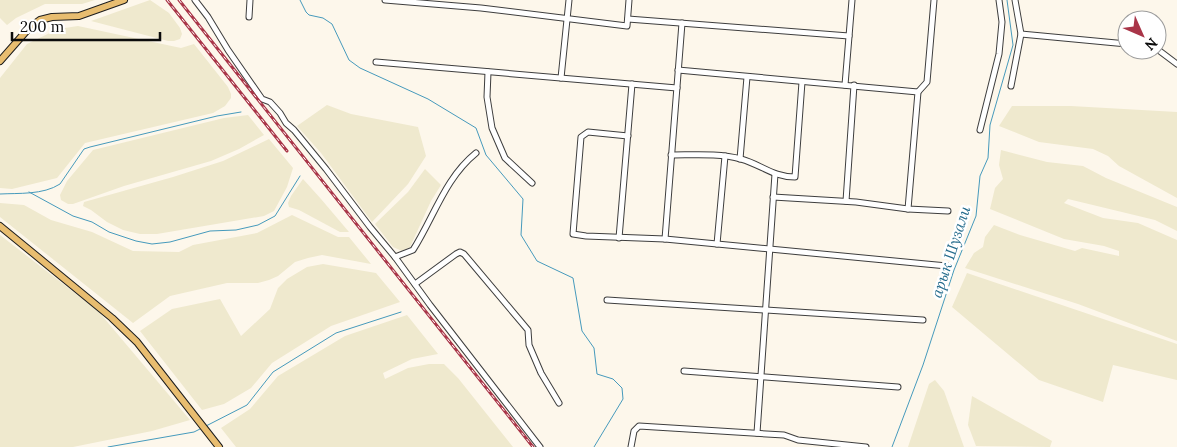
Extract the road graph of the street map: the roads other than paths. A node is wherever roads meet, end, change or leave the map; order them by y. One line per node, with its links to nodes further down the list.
1 (124, 0): 19 (main road)
2 (195, 0): 50 (street)
3 (250, 0): 11 (street)
4 (384, 0): 13 (street)
5 (569, 0): 13 (street)
6 (629, 0): 12 (street)
7 (852, 0): 16 (street)
8 (934, 0): 32 (street)
9 (999, 0): 33 (street)
10 (1015, 0): 15 (street)
11 (249, 17)
12 (628, 19): 13 (street); 14 (street)
13 (567, 20): 25 (street)
14 (682, 23): 16 (street); 22 (street)
15 (1021, 34): 17 (street); 30 (street)
16 (849, 36): 28 (street)
17 (1117, 43)
18 (1167, 56): 21 (street)
19 (0, 61)
20 (376, 62): 23 (street)
21 (1177, 64)
22 (678, 70): 24 (street); 31 (street)
23 (488, 72): 25 (street); 40 (street)
24 (747, 77): 26 (street); 38 (street)
25 (561, 78): 27 (street)
26 (802, 82): 28 (street); 39 (street)
27 (632, 84): 31 (street); 34 (street)
28 (845, 85): 29 (street)
29 (854, 86): 32 (street); 42 (street)
30 (1011, 86)
31 (677, 88): 36 (street)
32 (918, 92): 43 (street)
33 (980, 130)
34 (628, 136): 46 (street); 46 (street)
35 (476, 153): 50 (street)
36 (671, 155): 37 (street); 47 (street)
37 (725, 156): 38 (street); 48 (street)
38 (740, 159): 39 (street)
39 (776, 174): 41 (street)
40 (532, 183)
41 (773, 197): 42 (street); 49 (street)
42 (846, 201): 43 (street)
43 (908, 209): 44 (street)
44 (948, 211)
45 (0, 226): 61 (main road)
46 (619, 238): 47 (street)
47 (665, 239): 48 (street)
48 (717, 244): 49 (street)
49 (770, 249): 51 (street); 54 (street)
50 (395, 257): 52 (street)
51 (947, 266)
52 (415, 284): 59 (street); 62 (street)
53 (608, 300): 54 (street)
54 (765, 310): 55 (street); 57 (street)
55 (923, 320)
56 (684, 371): 57 (street)
57 (761, 377): 58 (street); 60 (street)
58 (898, 387)
59 (559, 403)
60 (757, 433): 63 (street); 64 (street)
61 (219, 447)
62 (540, 447)
63 (631, 447)
64 (866, 447)

